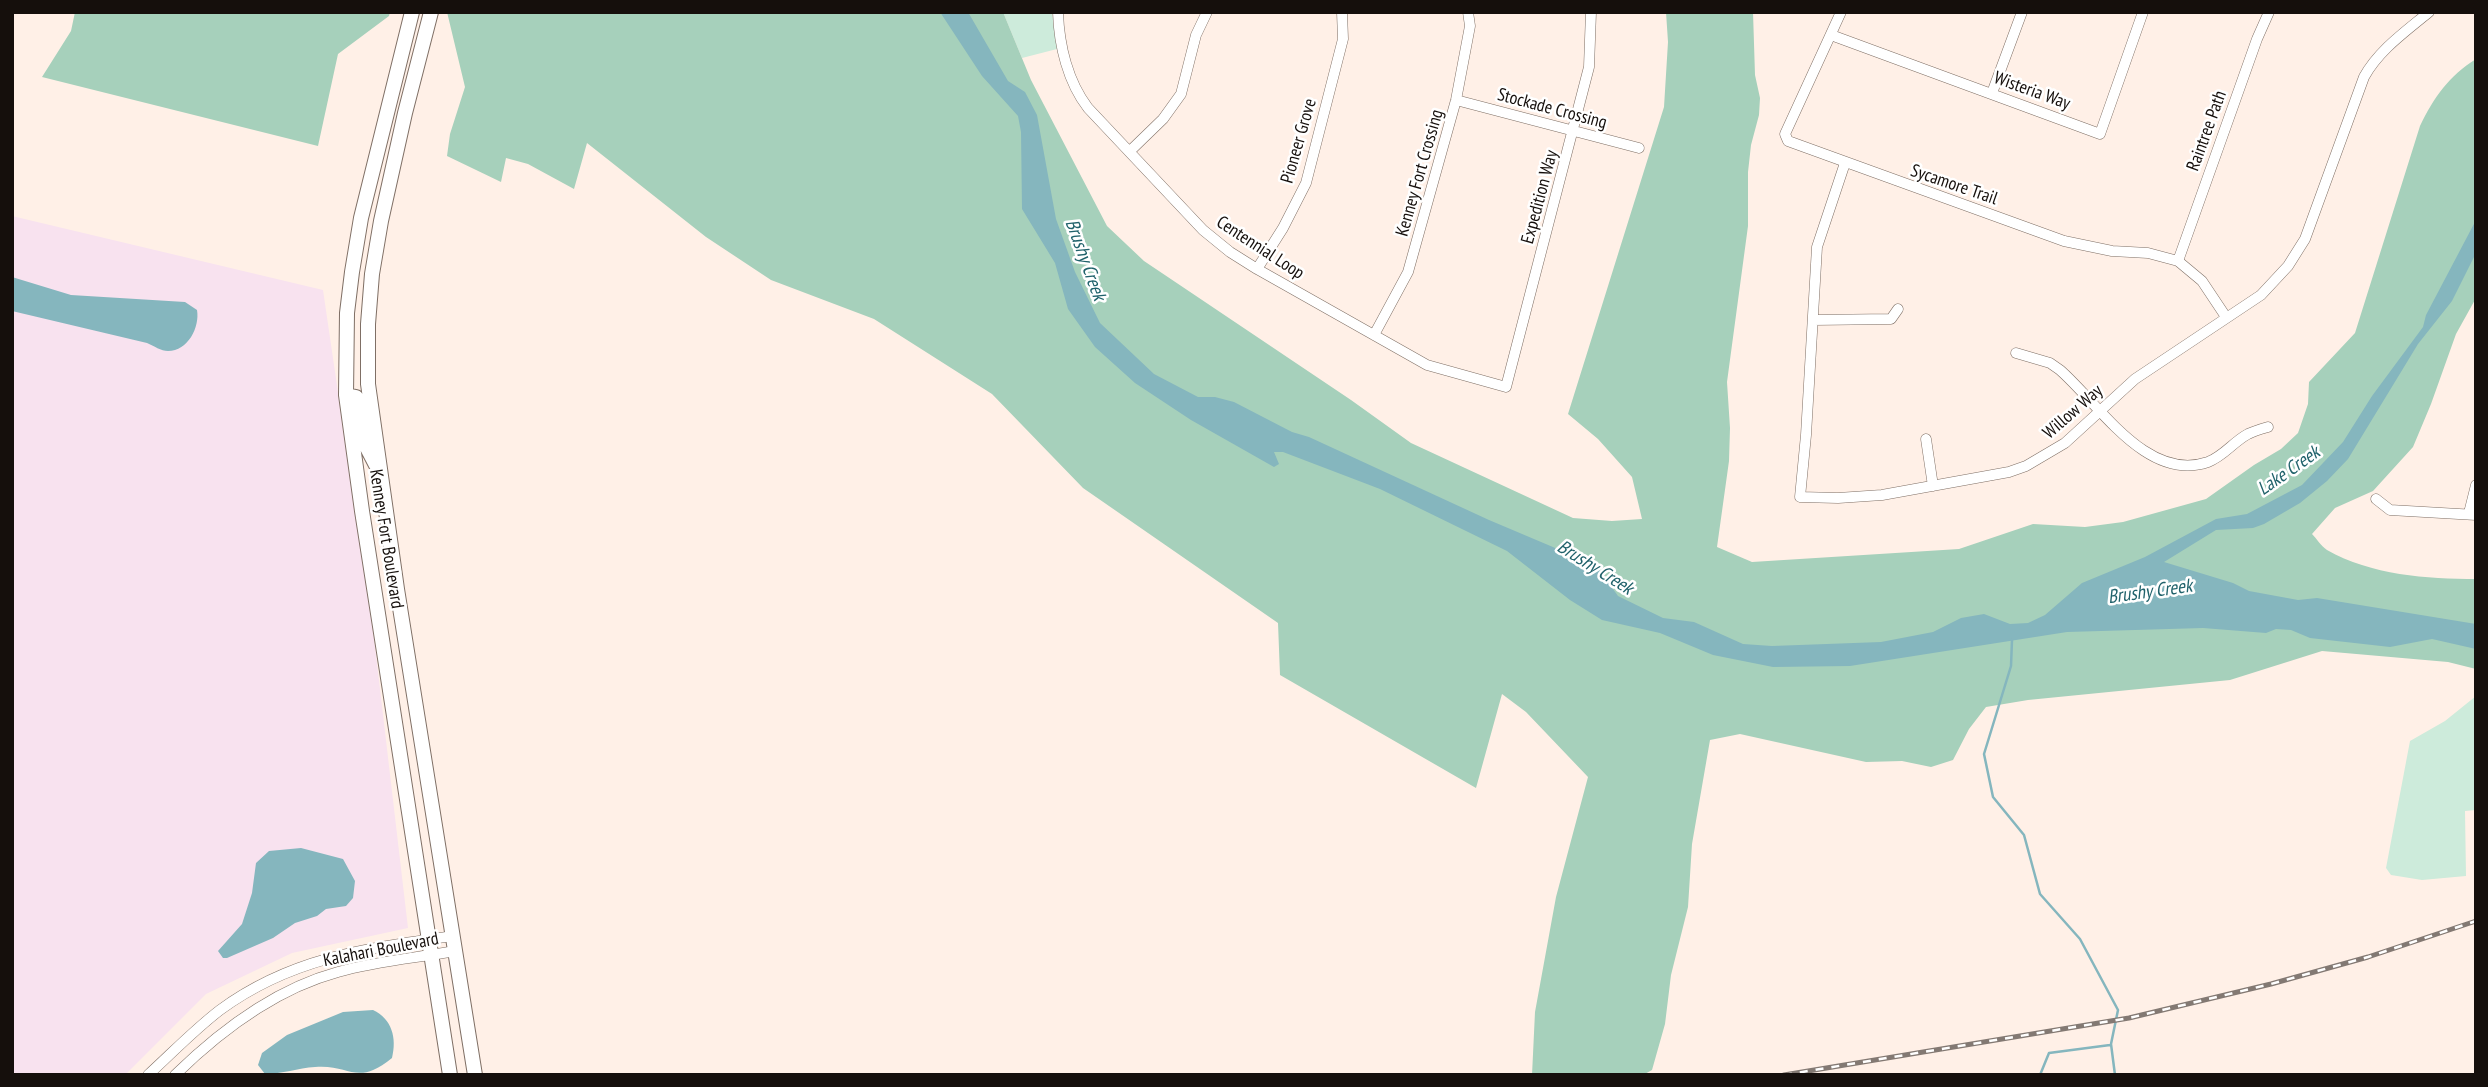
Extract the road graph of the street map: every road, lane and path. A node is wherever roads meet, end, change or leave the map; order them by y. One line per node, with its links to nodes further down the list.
1 (412, 12): 28 (main road, Kenney Fort Boulevard)
2 (431, 12): 32 (main road, Kenney Fort Boulevard)
3 (1058, 12): 18 (street, Centennial Loop)
4 (1207, 12): 18 (street)
5 (1342, 12): 21 (street, Pioneer Grove)
6 (1468, 12): 15 (street, Kenney Fort Crossing)
7 (1591, 12): 16 (street, Expedition Way)
8 (1841, 12): 13 (street, Sycamore Trail)
9 (2022, 12): 14 (street)
10 (2143, 12): 14 (street, Wisteria Way)
11 (2269, 12): 20 (street, Raintree Path)
12 (2429, 12): 23 (street, Willow Way)
13 (1831, 35): 14 (street, Wisteria Way); 19 (street, Sycamore Trail)
14 (1992, 93)
15 (1456, 100): 16 (street, Stockade Crossing); 25 (street, Kenney Fort Crossing)
16 (1573, 131): 17 (street, Stockade Crossing); 27 (street, Expedition Way)
17 (1639, 148)
18 (1130, 151): 21 (street, Centennial Loop)
19 (1845, 163): 20 (street, Sycamore Trail); 24 (street, Willow Way)
20 (2178, 261): 23 (street, Sycamore Trail)
21 (1258, 270): 25 (street, Centennial Loop)
22 (1898, 309): 24 (street)
23 (2227, 317): 29 (street, Willow Way)
24 (1813, 320): 34 (street, Willow Way)
25 (1374, 335): 27 (street, Centennial Loop)
26 (2016, 353): 29 (street)
27 (1506, 387)
28 (346, 395): 32 (main road); 38 (main road, Kenney Fort Boulevard)
29 (2101, 410): 30 (street); 34 (street, Willow Way)
30 (2268, 427)
31 (1926, 439): 34 (street)
32 (381, 475): 37 (main road, Kenney Fort Boulevard)
33 (2476, 485): 36 (street)
34 (1933, 486)
35 (2376, 499): 36 (street)
36 (2472, 514)
37 (453, 936): 38 (street, Kalahari Boulevard); 39 (main road, Kenney Fort Boulevard)
38 (428, 940): 40 (main road, Kenney Fort Boulevard); 41 (street, Kalahari Boulevard)
39 (455, 951): 40 (street, Kalahari Boulevard); 44 (main road, Kenney Fort Boulevard)
40 (431, 955): 42 (street, Kalahari Boulevard); 43 (main road, Kenney Fort Boulevard)
41 (148, 1075)
42 (175, 1075)
43 (450, 1075)
44 (475, 1075)

